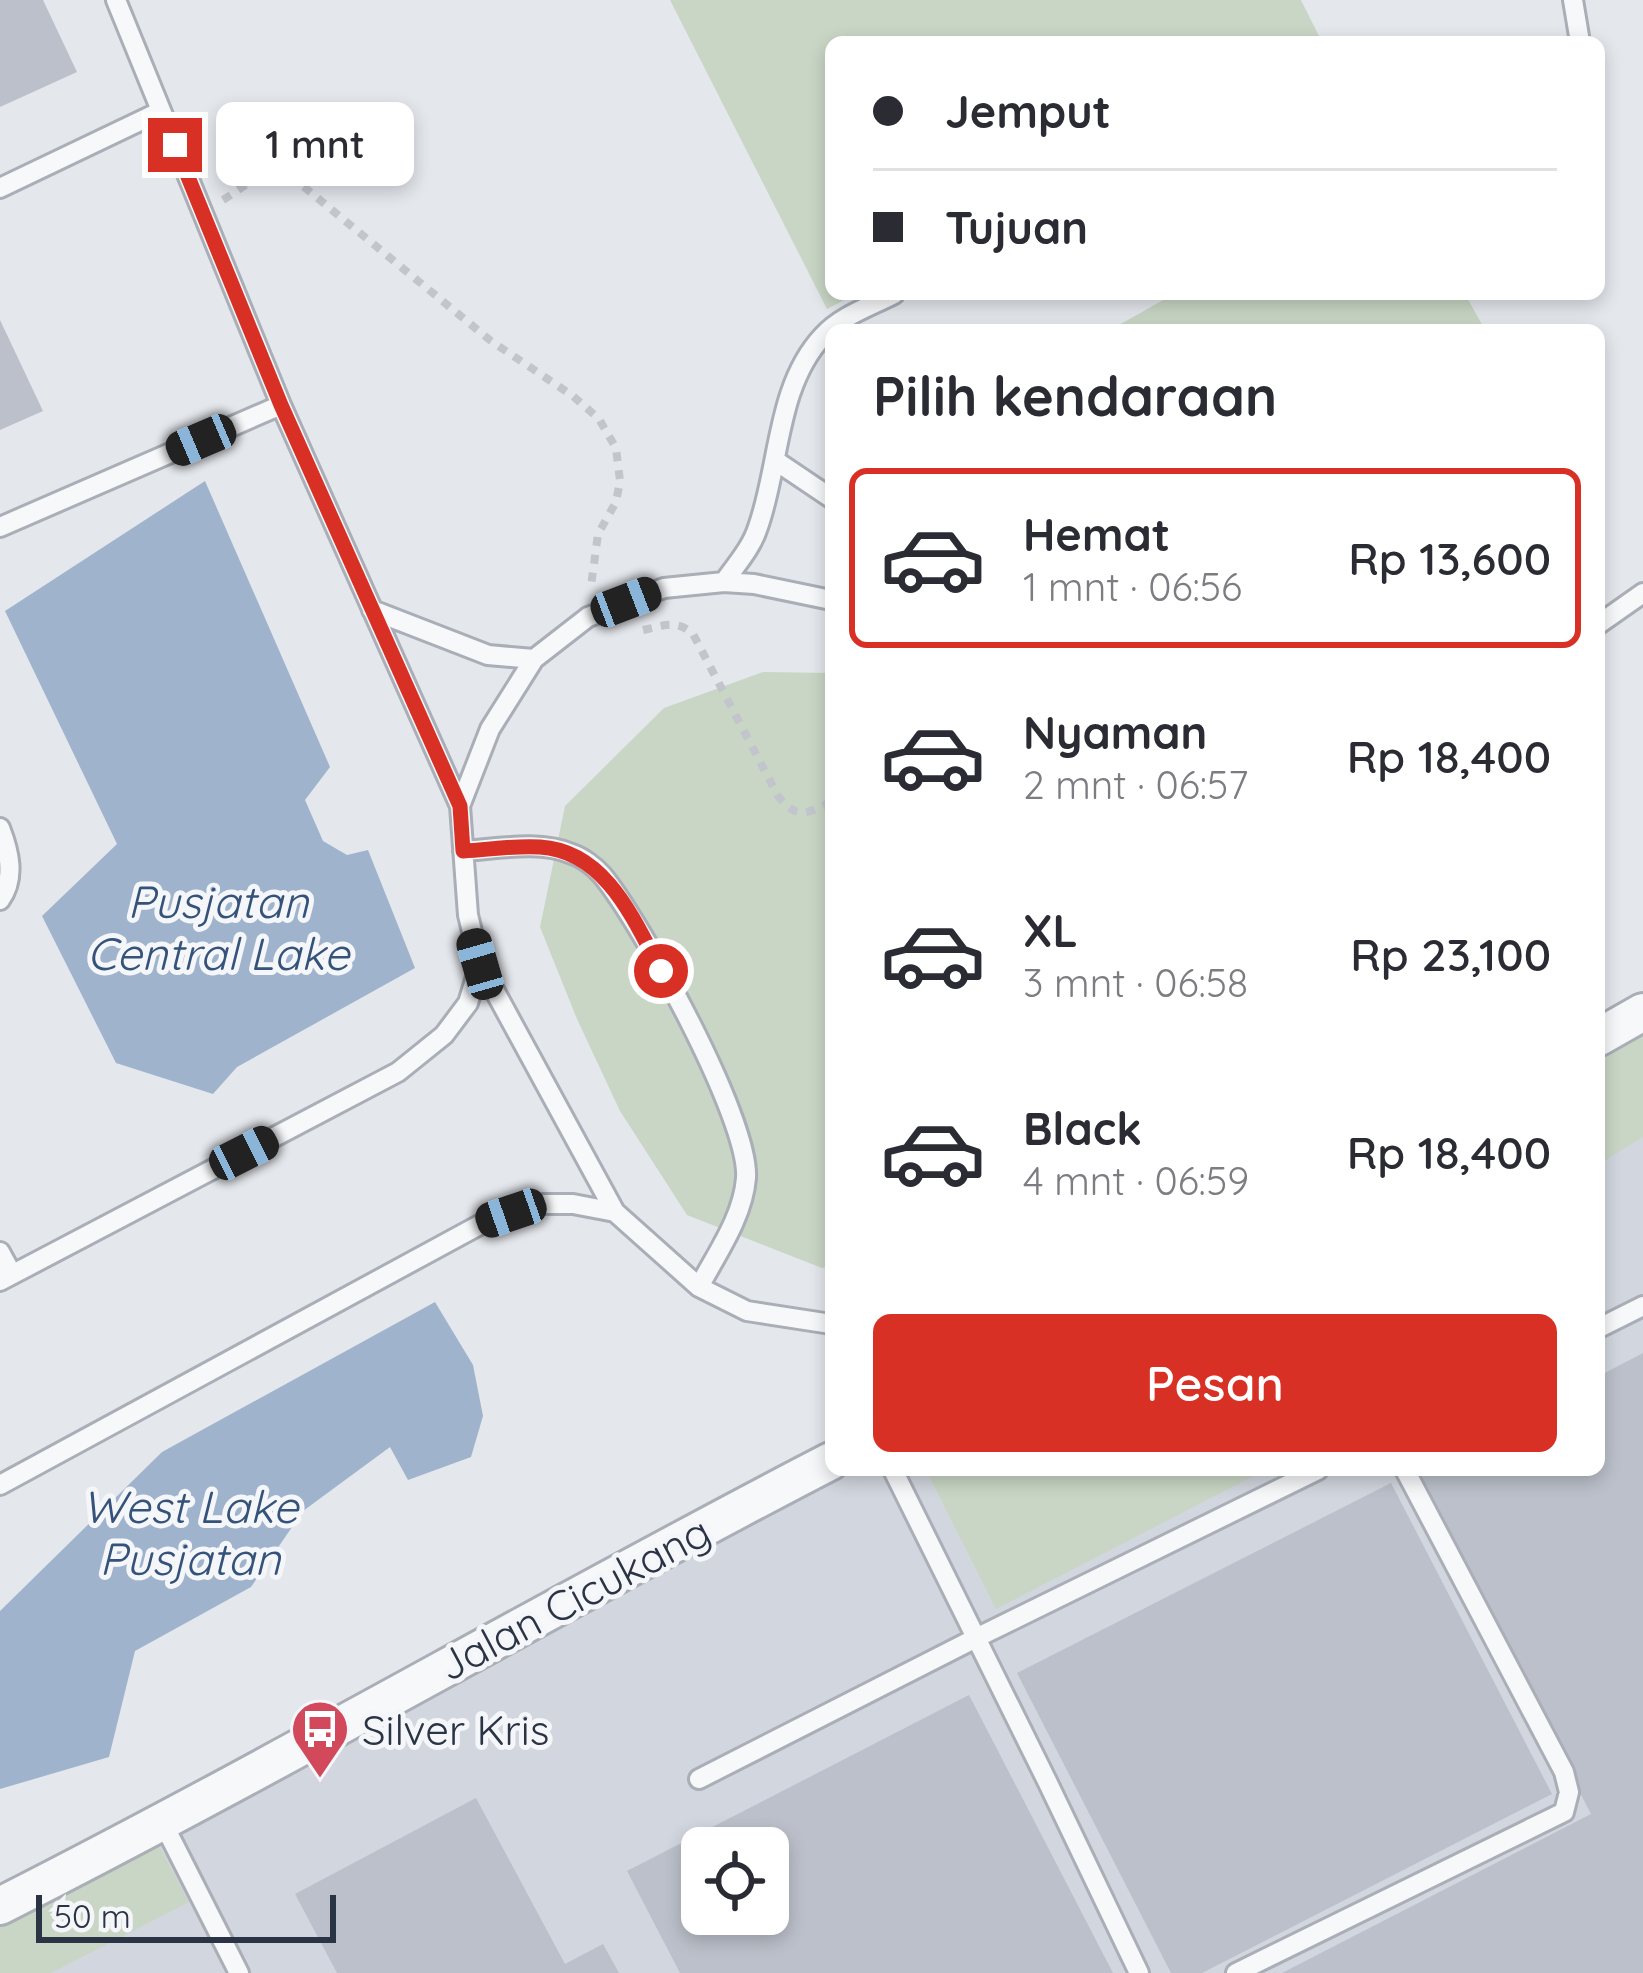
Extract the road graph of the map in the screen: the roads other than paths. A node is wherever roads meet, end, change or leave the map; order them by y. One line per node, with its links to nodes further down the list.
1 (1573, 0): 3 (lane)
2 (121, 2): 4 (lane)
3 (1579, 36)
4 (161, 111): 5 (lane); 9 (lane)
5 (0, 188)
6 (882, 300): 7 (lane)
7 (839, 324)
8 (825, 335): 10 (lane)
9 (281, 405): 12 (lane); 16 (lane)
10 (776, 460): 11 (lane); 13 (lane)
11 (825, 494)
12 (0, 527)
13 (724, 583): 15 (lane); 18 (lane)
14 (1643, 592): 17 (lane)
15 (825, 599)
16 (372, 610): 18 (lane); 19 (lane)
17 (1605, 620)
18 (534, 659): 19 (lane)
19 (460, 806): 21 (lane)
20 (0, 828): 22 (lane)
21 (463, 851): 23 (lane); 29 (lane)
22 (0, 900)
23 (480, 964): 26 (lane); 28 (lane)
24 (1643, 1012): 25 (street)
25 (1605, 1034)
26 (615, 1212): 29 (lane); 37 (lane)
27 (0, 1252): 28 (lane)
28 (6, 1277)
29 (699, 1287): 31 (lane)
30 (1643, 1306): 32 (lane)
31 (825, 1323)
32 (1605, 1325)
33 (825, 1464): 40 (street, Jalan Cicukang)
34 (895, 1476): 38 (lane)
35 (1306, 1476): 38 (lane)
36 (1408, 1476): 44 (lane)
37 (0, 1485)
38 (976, 1638): 39 (lane); 43 (lane)
39 (699, 1779)
40 (164, 1823): 41 (street, Jalan Cicukang); 42 (lane)
41 (0, 1906)
42 (239, 1973)
43 (1138, 1973)
44 (1236, 1973)

